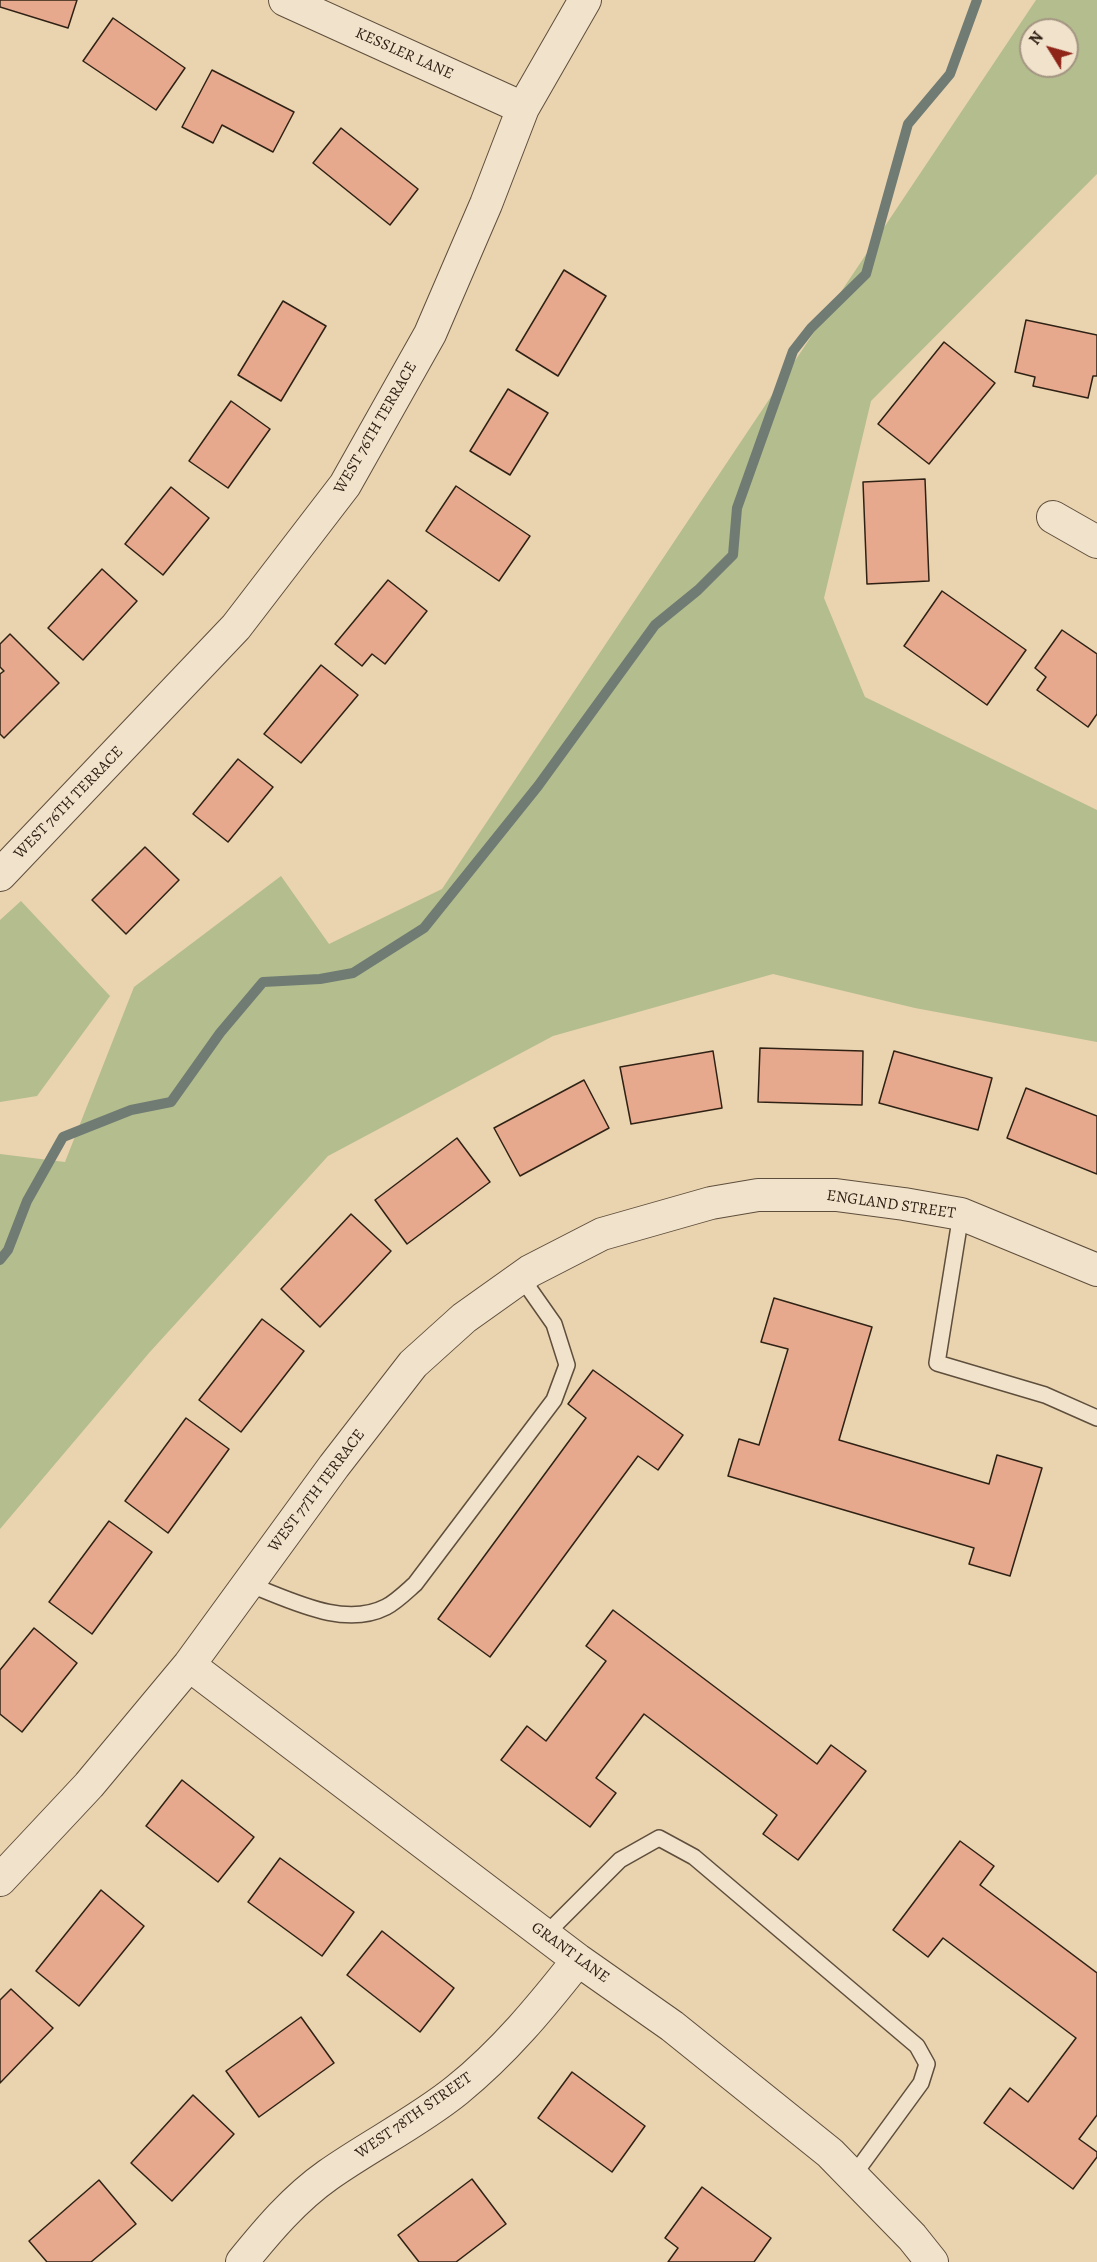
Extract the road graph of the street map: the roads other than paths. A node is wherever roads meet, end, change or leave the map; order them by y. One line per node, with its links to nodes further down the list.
1 (285, 0): 3 (street, KESSLER LANE)
2 (585, 0): 3 (street, WEST 76TH TERRACE)
3 (523, 108): 6 (street, WEST 76TH TERRACE)
4 (1053, 517): 5 (street)
5 (1097, 542)
6 (0, 875)
7 (711, 1203): 8 (street, ENGLAND STREET); 10 (street, WEST 77TH TERRACE)
8 (961, 1214): 9 (street, ENGLAND STREET); 11 (lane)
9 (1097, 1270)
10 (521, 1277): 12 (street, WEST 77TH TERRACE); 12 (lane)
11 (1097, 1418)
12 (248, 1584): 13 (street, WEST 77TH TERRACE)
13 (189, 1665): 14 (street, WEST 77TH TERRACE); 15 (street, GRANT LANE)
14 (0, 1880)
15 (545, 1935): 16 (street, GRANT LANE); 17 (lane)
16 (578, 1960): 17 (street, GRANT LANE); 18 (street, WEST 78TH STREET)
17 (852, 2176): 19 (street, GRANT LANE)
18 (242, 2262)
19 (932, 2262)

